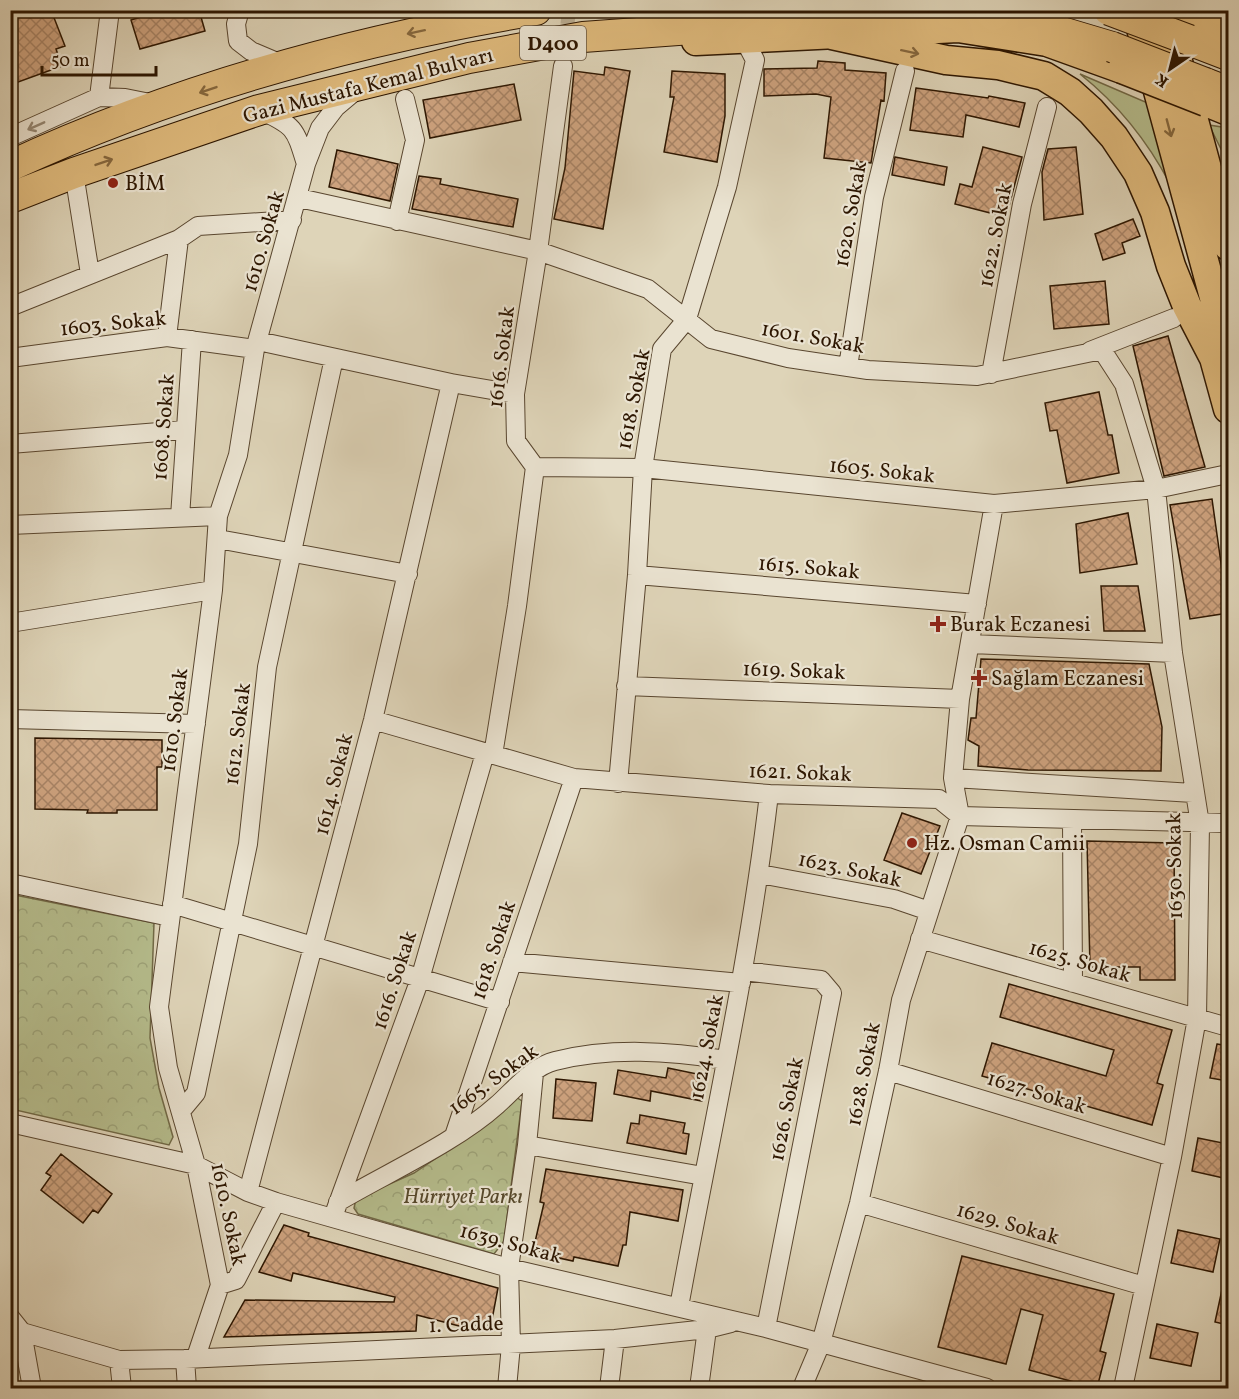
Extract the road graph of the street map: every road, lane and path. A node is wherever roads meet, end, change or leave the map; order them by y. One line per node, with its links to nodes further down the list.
1 (110, 10): 21 (street)
2 (240, 10): 17 (street)
3 (536, 10): 17 (highway, Gazi Mustafa Kemal Bulvarı / D400, one-way to 17)
4 (1109, 10): 8 (highway, bridge)
5 (1136, 10): 48 (main road, one-way to 48)
6 (1221, 10): 7 (main road)
7 (1228, 14)
8 (1174, 19): 9 (main road); 14 (highway); 28 (main road)
9 (1228, 34)
10 (832, 36): 12 (main road); 16 (main road); 48 (main road, one-way to 48)
11 (583, 37): 12 (main road); 16 (highway, Gazi Mustafa Kemal Bulvarı / D400); 20 (highway, Gazi Mustafa Kemal Bulvarı / D400)
12 (745, 41): 43 (street, 1618. Sokak)
13 (935, 43): 15 (main road)
14 (1228, 55)
15 (1045, 58): 23 (main road); 48 (main road)
16 (1117, 58): 23 (highway, Gazi Mustafa Kemal Bulvarı / D400, bridge)
17 (284, 65): 24 (highway, Gazi Mustafa Kemal Bulvarı / D400, one-way to 24)
18 (563, 66): 39 (street, 1616. Sokak)
19 (905, 71): 52 (street, 1620. Sokak)
20 (367, 82): 26 (highway, Gazi Mustafa Kemal Bulvarı / D400); 29 (street, 1610. Sokak)
21 (99, 97): 24 (street); 27 (street, one-way to 27)
22 (405, 99): 36 (street)
23 (1217, 102)
24 (163, 106): 30 (highway, Gazi Mustafa Kemal Bulvarı / D400)
25 (1047, 107): 53 (street, 1622. Sokak)
26 (260, 110): 29 (street); 31 (highway, Gazi Mustafa Kemal Bulvarı / D400, one-way to 26)
27 (10, 137)
28 (1202, 152): 34 (main road); 38 (main road)
29 (306, 164): 33 (street, 1610. Sokak)
30 (10, 166)
31 (74, 173): 32 (highway, Gazi Mustafa Kemal Bulvarı / D400); 40 (street)
32 (10, 198)
33 (299, 198): 35 (street, 1610. Sokak); 36 (street, 1601. Sokak)
34 (1228, 200)
35 (291, 220): 37 (street); 46 (street, 1610. Sokak)
36 (397, 221): 39 (street, 1601. Sokak)
37 (179, 239): 40 (street); 44 (street)
38 (1228, 246)
39 (538, 251): 43 (street, 1601. Sokak); 55 (street, 1616. Sokak)
40 (90, 274): 41 (street)
41 (10, 308)
42 (1174, 318): 49 (street)
43 (687, 319): 52 (street, 1601. Sokak); 60 (street, 1618. Sokak)
44 (167, 337): 45 (street, 1603. Sokak); 50 (street, 1603. Sokak)
45 (192, 340): 46 (street, 1603. Sokak); 57 (street, 1608. Sokak)
46 (257, 345): 51 (street, 1603. Sokak); 64 (street, 1610. Sokak)
47 (1102, 350): 49 (street, 1601. Sokak); 62 (street, 1630. Sokak)
48 (1221, 353): 56 (main road)
49 (1083, 354): 53 (street, 1601. Sokak)
50 (10, 358)
51 (334, 358): 54 (street, 1603. Sokak); 68 (street, 1612. Sokak)
52 (848, 367): 53 (street, 1601. Sokak)
53 (991, 374)
54 (451, 383): 55 (street, 1603. Sokak); 69 (street, 1614. Sokak)
55 (515, 394): 59 (street, 1616. Sokak)
56 (1228, 409)
57 (184, 430): 58 (street); 65 (street, 1608. Sokak)
58 (10, 444)
59 (535, 467): 60 (street, 1605. Sokak); 81 (street, 1616. Sokak)
60 (643, 468): 63 (street, 1605. Sokak); 70 (street, 1618. Sokak)
61 (1223, 475): 62 (street, 1605. Sokak)
62 (1156, 489): 63 (street, 1605. Sokak); 75 (street, 1630. Sokak)
63 (994, 504): 72 (street)
64 (218, 516): 65 (street); 67 (street, 1610. Sokak)
65 (180, 517): 66 (street)
66 (10, 525)
67 (218, 539): 68 (street); 71 (street, 1610. Sokak)
68 (291, 551): 69 (street); 95 (street, 1612. Sokak)
69 (408, 574): 79 (street, 1614. Sokak)
70 (637, 575): 72 (street, 1615. Sokak); 76 (street, 1618. Sokak)
71 (213, 590): 73 (street); 80 (street, 1610. Sokak)
72 (977, 604): 74 (street)
73 (10, 623)
74 (971, 644): 75 (street); 77 (street)
75 (1173, 653): 85 (street, 1630. Sokak)
76 (626, 686): 77 (street, 1619. Sokak); 84 (street, 1618. Sokak)
77 (960, 699): 83 (street)
78 (10, 719): 80 (street)
79 (373, 720): 81 (street, 1621. Sokak); 97 (street, 1614. Sokak)
80 (196, 724): 93 (street, 1610. Sokak)
81 (489, 754): 82 (street, 1621. Sokak); 100 (street, 1616. Sokak)
82 (574, 778): 84 (street, 1621. Sokak); 98 (street, 1618. Sokak)
83 (953, 778): 85 (street); 87 (street)
84 (618, 783): 86 (street, 1621. Sokak)
85 (1193, 793): 90 (street, 1630. Sokak)
86 (769, 794): 87 (street, 1621. Sokak); 91 (street, 1624. Sokak)
87 (960, 816): 88 (street); 94 (street, 1628. Sokak)
88 (1072, 820): 90 (street); 101 (street)
89 (1228, 822): 90 (street)
90 (1200, 824): 103 (street, 1630. Sokak)
91 (760, 874): 94 (street, 1623. Sokak); 99 (street, 1624. Sokak)
92 (10, 883): 93 (street)
93 (171, 911): 95 (street); 108 (street, 1610. Sokak)
94 (929, 911): 96 (street, 1628. Sokak)
95 (231, 920): 97 (street); 108 (street, 1612. Sokak)
96 (920, 939): 101 (street, 1625. Sokak); 106 (street, 1628. Sokak)
97 (315, 947): 100 (street); 115 (street, 1614. Sokak)
98 (512, 962): 99 (street); 102 (street, 1618. Sokak)
99 (742, 977): 105 (street, 1624. Sokak); 125 (street, 1626. Sokak)
100 (420, 979): 102 (street); 118 (street, 1616. Sokak)
101 (1073, 983): 103 (street, 1625. Sokak)
102 (500, 1002): 110 (street, 1618. Sokak)
103 (1197, 1018): 104 (street, 1625. Sokak); 112 (street, 1630. Sokak)
104 (1228, 1027)
105 (726, 1060): 107 (street, 1665. Sokak); 114 (street, 1624. Sokak)
106 (888, 1071): 112 (street, 1627. Sokak); 117 (street, 1628. Sokak)
107 (534, 1072): 110 (street, 1665. Sokak); 111 (street)
108 (181, 1111): 113 (street, 1610. Sokak)
109 (10, 1123): 113 (street)
110 (453, 1136): 118 (street, 1665. Sokak)
111 (527, 1146): 114 (street); 119 (street)
112 (1172, 1157): 121 (street, 1630. Sokak)
113 (196, 1165): 115 (street, 1639. Sokak); 120 (street, 1610. Sokak)
114 (703, 1176): 122 (street, 1624. Sokak)
115 (248, 1192): 116 (street, 1639. Sokak)
116 (276, 1202): 118 (street, 1639. Sokak); 120 (street)
117 (859, 1203): 121 (street, 1629. Sokak); 129 (street, 1628. Sokak)
118 (335, 1209): 119 (street, 1639. Sokak)
119 (509, 1268): 122 (street, 1639. Sokak); 130 (street)
120 (220, 1285): 131 (street)
121 (1144, 1286): 141 (street, 1630. Sokak)
122 (679, 1307): 124 (street, 1. Cadde)
123 (10, 1317): 127 (street)
124 (736, 1322): 125 (street, 1. Cadde); 126 (street, 1. Cadde)
125 (766, 1328): 129 (street, 1. Cadde)
126 (707, 1329): 128 (street, 1. Cadde); 138 (street)
127 (22, 1332): 132 (street, 1. Cadde); 133 (street)
128 (615, 1339): 130 (street, 1. Cadde); 137 (street)
129 (821, 1343): 139 (street, 1628. Sokak); 140 (street, 1. Cadde)
130 (511, 1345): 131 (street, 1. Cadde); 136 (street)
131 (190, 1358): 132 (street, 1. Cadde); 135 (street)
132 (118, 1360): 134 (street)
133 (32, 1389)
134 (122, 1389)
135 (188, 1389)
136 (507, 1389)
137 (609, 1389)
138 (699, 1389)
139 (802, 1389)
140 (987, 1389)
141 (1123, 1389)

